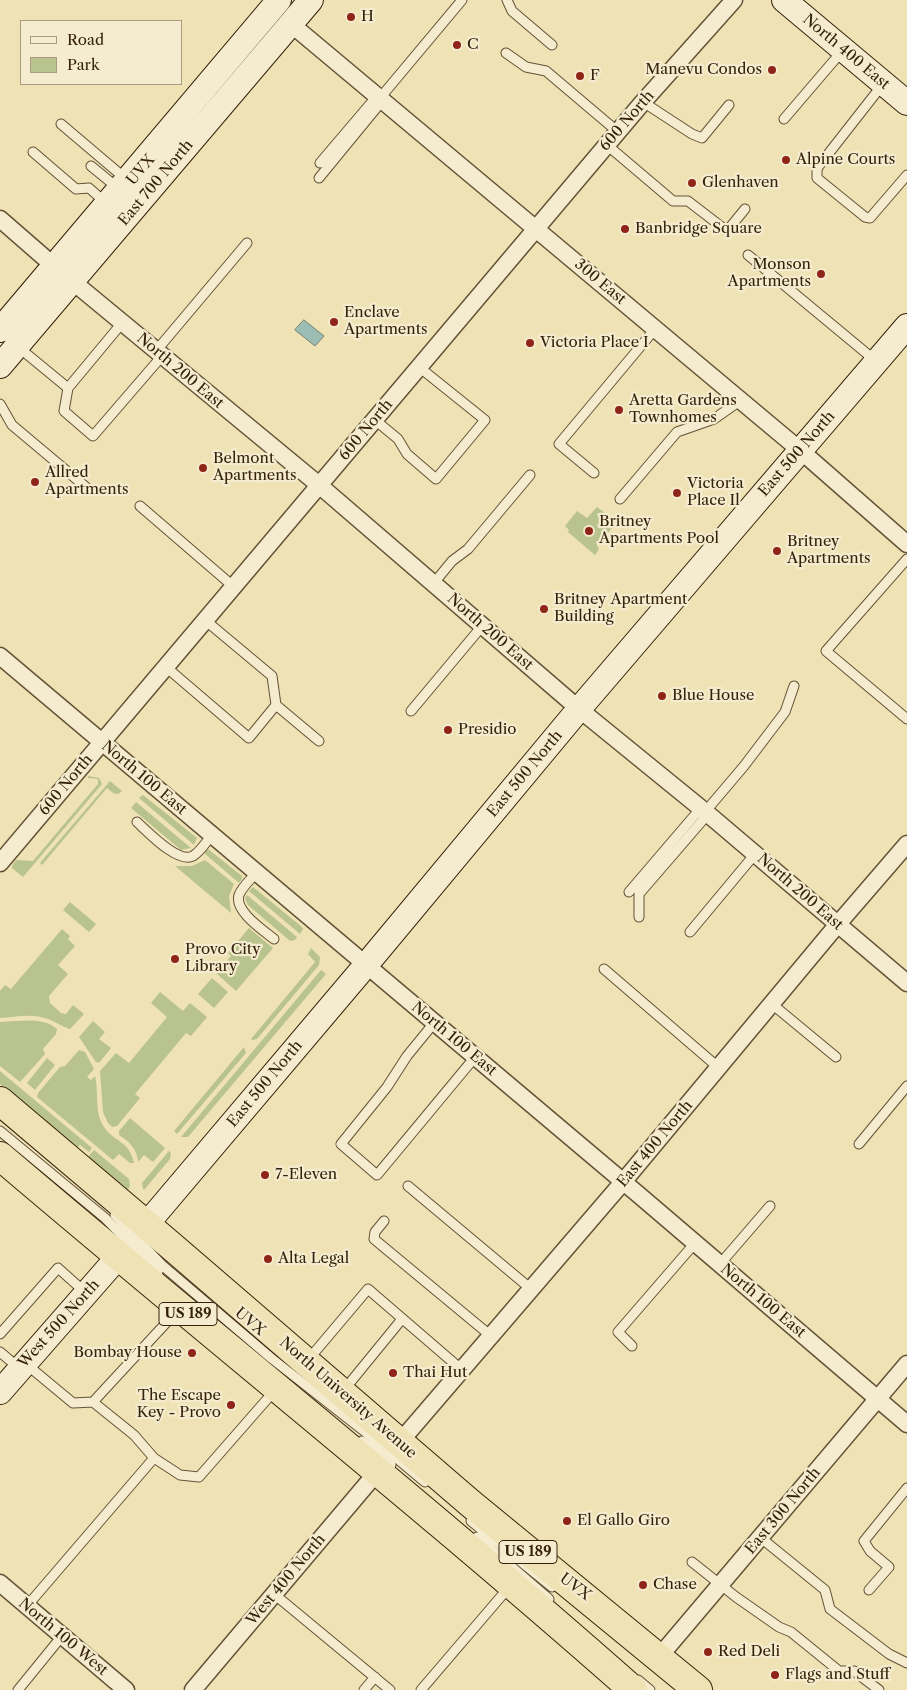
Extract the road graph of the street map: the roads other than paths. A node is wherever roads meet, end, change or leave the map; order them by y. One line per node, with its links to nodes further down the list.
1 (302, 0): 38 (lane, UVX)
2 (311, 0): 8 (street, East 700 North)
3 (462, 0): 14 (lane)
4 (507, 0): 9 (lane)
5 (734, 0): 15 (street, 600 North)
6 (784, 0): 10 (street, North 400 East)
7 (272, 3): 27 (street, East 700 North)
8 (291, 24): 14 (street, 300 East); 34 (street, East 700 North)
9 (552, 45)
10 (843, 50): 13 (street, North 400 East); 18 (lane)
11 (506, 53): 20 (lane)
12 (237, 65): 38 (lane, UVX)
13 (884, 84): 16 (street, North 400 East); 25 (lane)
14 (380, 98): 23 (lane); 26 (lane); 30 (street, 300 East)
15 (643, 102): 17 (lane); 20 (street, 600 North)
16 (907, 104)
17 (729, 105)
18 (784, 119)
19 (61, 124): 27 (lane)
20 (618, 132): 21 (street, 600 North)
21 (607, 144): 28 (lane); 30 (street, 600 North)
22 (33, 152): 27 (lane)
23 (320, 162)
24 (91, 166): 27 (lane)
25 (907, 175)
26 (319, 178)
27 (118, 191): 33 (street, East 700 North)
28 (745, 209)
29 (0, 219): 33 (street)
30 (536, 228): 36 (street, 300 East); 42 (street, 600 North)
31 (247, 243): 39 (lane)
32 (748, 256): 40 (lane)
33 (54, 266): 38 (street, East 700 North)
34 (72, 281): 35 (street, North 200 East); 38 (street, East 700 North)
35 (122, 323): 39 (street, North 200 East); 43 (lane)
36 (655, 329): 44 (street, 300 East); 48 (lane)
37 (905, 331): 40 (street, East 500 North)
38 (6, 342): 41 (street, East 700 North); 43 (lane)
39 (159, 354): 43 (lane); 50 (street, North 200 East)
40 (877, 362): 47 (street, East 500 North)
41 (0, 366)
42 (419, 367): 46 (street, 600 North); 46 (lane)
43 (68, 388)
44 (741, 400): 47 (street, 300 East); 52 (lane)
45 (0, 404): 51 (lane)
46 (375, 420): 50 (street, 600 North)
47 (801, 451): 54 (street, 300 East); 64 (street, East 500 North)
48 (594, 473)
49 (530, 475): 56 (lane)
50 (319, 485): 56 (street, North 200 East); 57 (street, 600 North)
51 (87, 488)
52 (620, 499)
53 (140, 506): 57 (lane)
54 (907, 544)
55 (907, 559): 66 (lane)
56 (434, 584): 59 (street, North 200 East)
57 (234, 587): 58 (street, 600 North)
58 (206, 620): 61 (street, 600 North); 63 (lane)
59 (483, 625): 64 (street, North 200 East); 65 (lane)
60 (1, 658): 68 (street, North 100 East)
61 (166, 667): 63 (lane); 68 (street, 600 North)
62 (794, 686): 69 (lane)
63 (276, 705): 67 (lane)
64 (579, 709): 69 (street, North 200 East); 81 (street, East 500 North)
65 (411, 711)
66 (907, 719)
67 (319, 741)
68 (102, 742): 71 (street, North 100 East); 74 (street, 600 North)
69 (704, 812): 73 (street, North 200 East); 76 (lane); 77 (lane)
70 (138, 822): 71 (lane)
71 (212, 835): 75 (street, North 100 East)
72 (907, 844): 78 (street, East 400 North)
73 (755, 854): 78 (street, North 200 East); 79 (lane)
74 (0, 863)
75 (256, 873): 80 (lane); 81 (street, North 100 East)
76 (629, 892)
77 (638, 917)
78 (838, 924): 83 (street, North 200 East); 84 (street, East 400 North)
79 (690, 932)
80 (274, 939)
81 (366, 965): 85 (street, North 100 East); 99 (street, East 500 North)
82 (604, 969): 88 (lane)
83 (907, 982)
84 (772, 1004): 87 (lane); 88 (street, East 400 North)
85 (434, 1023): 86 (street, North 100 East); 86 (lane)
86 (475, 1057): 94 (street, North 100 East)
87 (836, 1058)
88 (719, 1068): 94 (street, East 400 North)
89 (907, 1086): 92 (lane)
90 (0, 1101): 99 (highway, North University Avenue / US 189)
91 (0, 1131): 99 (lane, UVX)
92 (859, 1144)
93 (0, 1156): 99 (highway, North University Avenue / US 189)
94 (623, 1182): 100 (street, North 100 East); 102 (street, East 400 North)
95 (408, 1186): 102 (lane)
96 (770, 1206): 101 (lane)
97 (109, 1208): 99 (lane, UVX)
98 (384, 1221): 107 (lane)
99 (133, 1240): 103 (street, West 500 North); 104 (highway, North University Avenue / US 189); 110 (highway, North University Avenue / US 189); 124 (lane, UVX)
100 (695, 1243): 101 (street, North 100 East); 108 (lane)
101 (720, 1264): 117 (street, North 100 East)
102 (531, 1289): 107 (street, East 400 North)
103 (86, 1294): 106 (lane); 112 (street, West 500 North)
104 (180, 1308): 114 (highway, North University Avenue / US 189); 118 (lane)
105 (402, 1318): 110 (lane); 113 (lane); 116 (lane)
106 (0, 1334)
107 (491, 1336): 113 (street, East 400 North)
108 (632, 1346)
109 (0, 1352): 112 (lane)
110 (307, 1362): 116 (highway, North University Avenue / US 189)
111 (907, 1364): 117 (street, East 300 North)
112 (22, 1365): 115 (street, West 500 North); 118 (lane)
113 (462, 1370): 120 (street, East 400 North)
114 (276, 1388): 121 (lane); 122 (highway, North University Avenue / US 189)
115 (0, 1392)
116 (342, 1393): 120 (highway, North University Avenue / US 189)
117 (877, 1399): 119 (street, North 100 East); 125 (street, East 300 North)
118 (93, 1402): 121 (lane)
119 (907, 1424)
120 (399, 1443): 136 (highway, North University Avenue / US 189)
121 (154, 1458): 134 (lane)
122 (378, 1471): 127 (highway, North University Avenue / US 189); 132 (street, West 400 North)
123 (907, 1488): 130 (lane)
124 (428, 1490)
125 (761, 1538): 129 (street, East 300 North); 137 (lane)
126 (692, 1562): 129 (lane)
127 (512, 1584): 139 (highway, North University Avenue / US 189); 145 (lane)
128 (0, 1585): 134 (street, North 100 West)
129 (721, 1585): 136 (street, East 300 North); 148 (lane)
130 (870, 1590)
131 (558, 1592): 133 (lane, UVX)
132 (274, 1594): 138 (lane); 142 (street, West 400 North)
133 (553, 1603)
134 (27, 1606): 135 (street, North 100 West)
135 (62, 1636): 140 (lane); 141 (street, North 100 West)
136 (659, 1657): 147 (highway, North University Avenue / US 189)
137 (907, 1663)
138 (375, 1678): 143 (lane); 144 (lane)
139 (632, 1685): 146 (lane)
140 (18, 1690)
141 (126, 1690)
142 (193, 1690)
143 (364, 1690)
144 (390, 1690)
145 (421, 1690)
146 (650, 1690)
147 (698, 1690)
148 (879, 1690)

